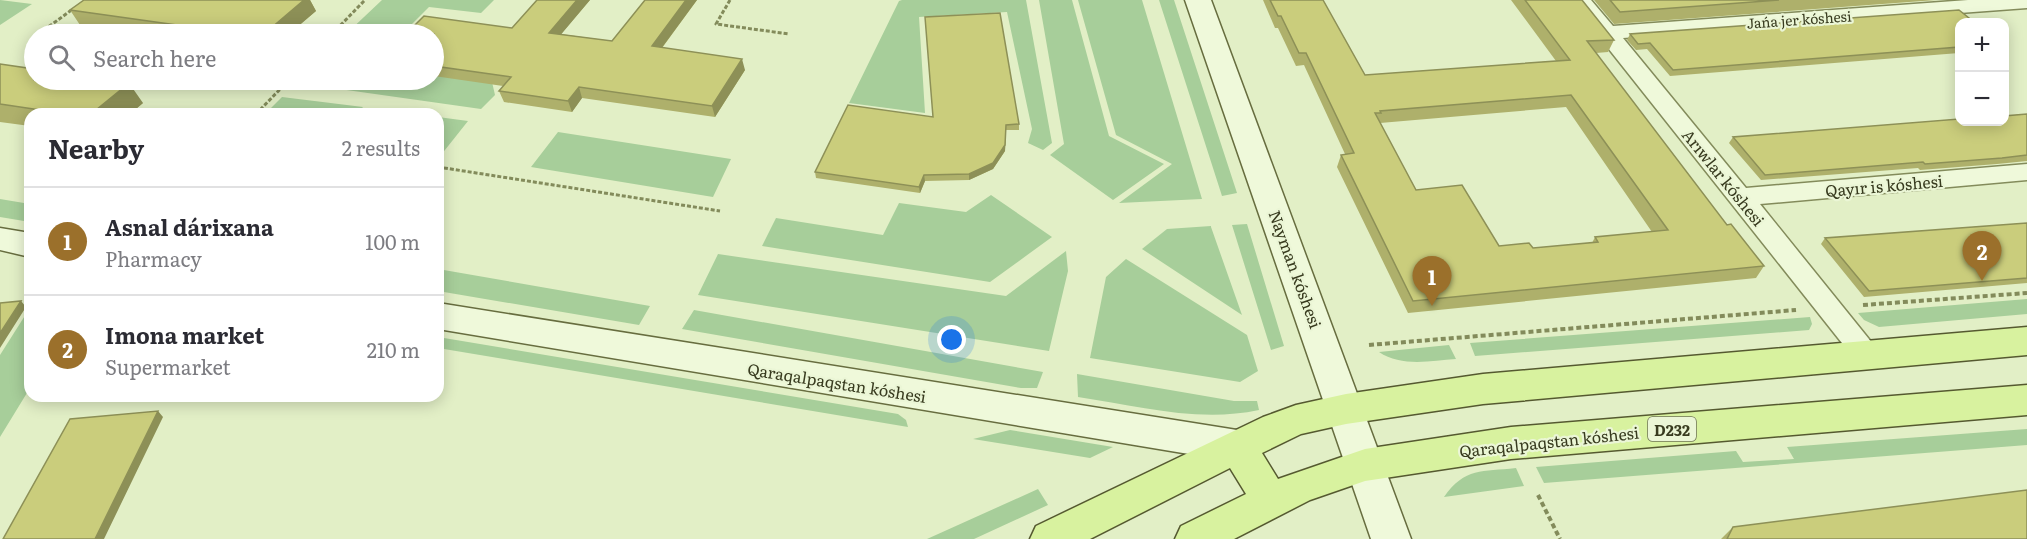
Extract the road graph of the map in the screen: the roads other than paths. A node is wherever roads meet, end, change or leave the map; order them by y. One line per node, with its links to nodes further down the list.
1 (1198, 0): 15 (street, Nayman kóshesi)
2 (1580, 0): 6 (street, Arıwlar kóshesi)
3 (1999, 2): 4 (street, Jańa jer kóshesi); 5 (street); 6 (street, Jańa jer kóshesi)
4 (2027, 2)
5 (2027, 24)
6 (1607, 33): 8 (street, Arıwlar kóshesi)
7 (2027, 172): 8 (street, Qayır is kóshesi)
8 (1740, 197): 13 (street, Arıwlar kóshesi)
9 (0, 239): 10 (street)
10 (24, 243)
11 (444, 317): 16 (street, Qaraqalpaqstan kóshesi)
12 (2027, 341): 13 (main road)
13 (1867, 354): 15 (main road)
14 (2027, 400): 17 (main road, Qaraqalpaqstan kóshesi / D232)
15 (1346, 409): 16 (main road); 17 (street, Nayman kóshesi)
16 (1237, 446): 18 (main road); 19 (main road)
17 (1365, 465): 18 (main road, Qaraqalpaqstan kóshesi / D232); 21 (street, Nayman kóshesi)
18 (1271, 501): 20 (main road, Qaraqalpaqstan kóshesi / D232)
19 (1050, 539)
20 (1195, 539)
21 (1391, 539)

